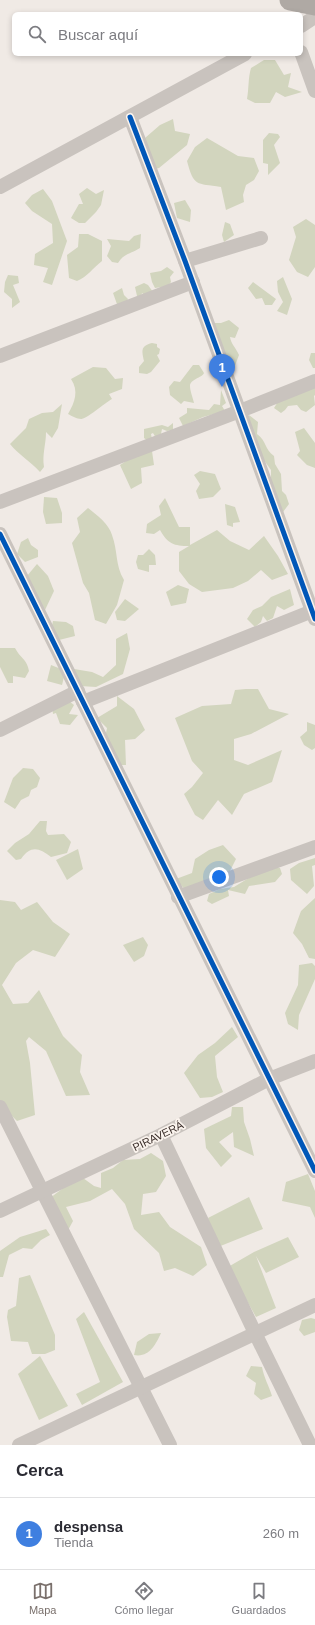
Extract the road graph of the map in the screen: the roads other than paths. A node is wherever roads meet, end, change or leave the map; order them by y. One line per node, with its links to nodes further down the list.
1 (290, 0): 2 (highway)
2 (315, 5)
3 (315, 17): 4 (street)
4 (303, 26)
5 (303, 28): 6 (street)
6 (315, 32)
7 (241, 56): 10 (street)
8 (302, 56): 9 (street)
9 (315, 91)
10 (130, 117): 11 (street); 13 (street)
11 (0, 187)
12 (261, 238): 13 (street)
13 (185, 261): 14 (street)
14 (193, 282): 15 (street); 17 (street)
15 (0, 356)
16 (315, 381): 17 (street)
17 (240, 411): 18 (street); 20 (street)
18 (0, 502)
19 (0, 534): 21 (street)
20 (314, 613): 21 (street)
21 (80, 697): 22 (street); 24 (street)
22 (0, 730)
23 (315, 847): 24 (street)
24 (178, 897): 26 (street)
25 (315, 1061): 26 (street, PIRAVERÁ)
26 (269, 1079): 28 (street, PIRAVERÁ); 29 (street)
27 (0, 1107): 30 (street)
28 (161, 1135): 30 (street, PIRAVERÁ); 33 (street)
29 (315, 1171)
30 (43, 1191): 31 (street, PIRAVERÁ); 34 (street)
31 (0, 1212)
32 (315, 1305): 33 (street)
33 (255, 1333): 34 (street); 37 (street)
34 (141, 1387): 35 (street); 36 (street)
35 (19, 1445)
36 (170, 1445)
37 (310, 1445)

